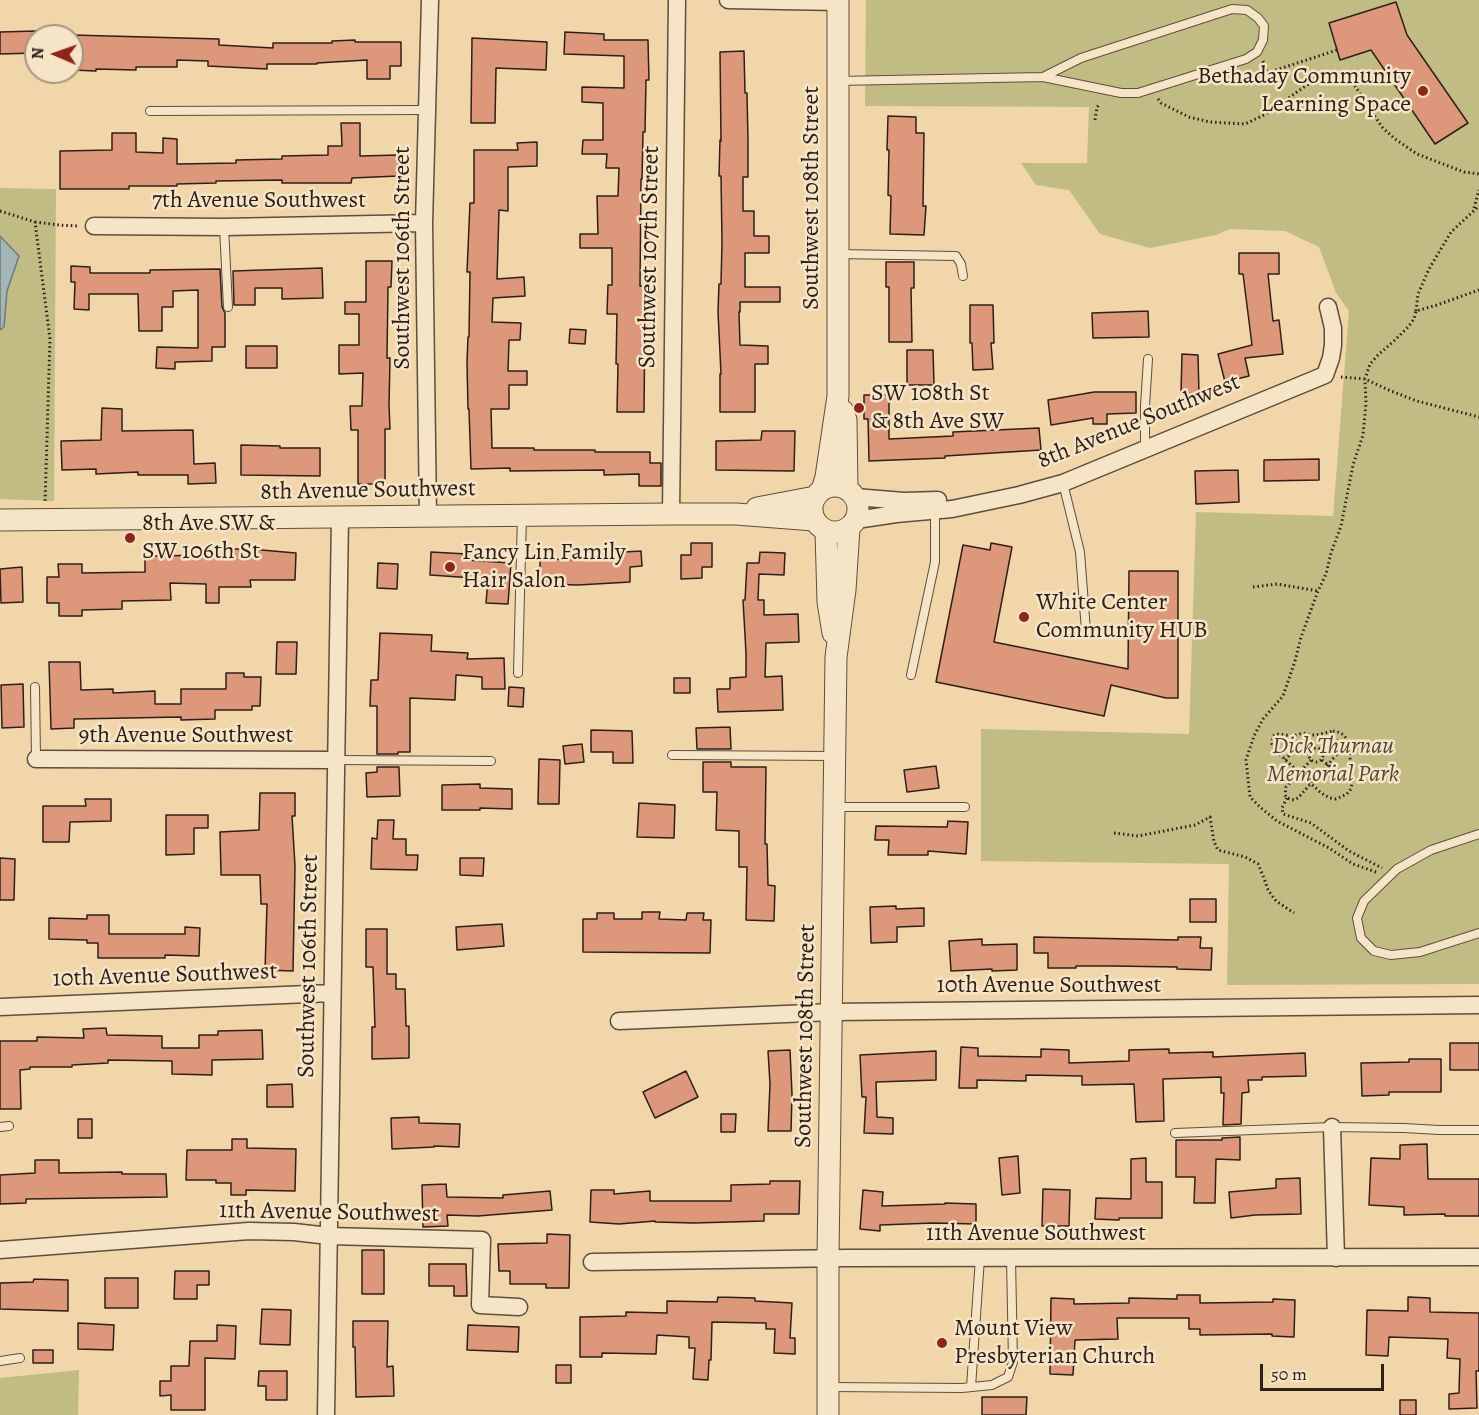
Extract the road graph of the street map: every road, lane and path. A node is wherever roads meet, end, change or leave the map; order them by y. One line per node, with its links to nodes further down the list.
1 (430, 0): 11 (street, Southwest 106th Street)
2 (677, 0): 39 (street, Southwest 107th Street)
3 (728, 0): 4 (street)
4 (838, 1): 8 (street, Southwest 108th Street)
5 (1337, 50): 6 (path)
6 (1267, 73)
7 (1043, 77): 7 (lane); 8 (lane)
8 (837, 81): 23 (street, Southwest 108th Street)
9 (1100, 104): 13 (path)
10 (1171, 108): 14 (path)
11 (427, 110): 12 (lane); 20 (street, Southwest 106th Street)
12 (150, 111)
13 (1095, 120)
14 (1479, 174)
15 (1479, 190): 17 (path)
16 (1479, 206): 17 (path)
17 (1473, 210): 28 (path)
18 (0, 211): 19 (path)
19 (35, 222): 21 (path); 45 (path)
20 (424, 223): 22 (street, 7th Avenue Southwest); 42 (street, Southwest 106th Street)
21 (94, 226): 22 (street, 7th Avenue Southwest)
22 (224, 227): 26 (lane)
23 (838, 254): 24 (lane); 32 (street, Southwest 108th Street)
24 (963, 276)
25 (1479, 290): 28 (path)
26 (228, 307)
27 (1328, 307): 30 (street)
28 (1416, 311): 31 (path)
29 (1148, 359): 34 (lane)
30 (1324, 375): 31 (path); 34 (street, 8th Avenue Southwest)
31 (1365, 379): 33 (path); 49 (path)
32 (838, 396): 36 (street, Southwest 108th Street); 37 (street, Southwest 108th Street)
33 (1479, 417)
34 (1146, 449): 35 (street, 8th Avenue Southwest)
35 (1063, 483): 38 (street, 8th Avenue Southwest); 50 (lane)
36 (851, 493): 37 (street, 8th Avenue Southwest); 38 (street, 8th Avenue Southwest); 46 (street)
37 (818, 494): 40 (street, 8th Avenue Southwest); 47 (street)
38 (935, 505): 46 (street, 8th Avenue Southwest); 53 (lane)
39 (671, 514): 40 (street, 8th Avenue Southwest); 41 (street, 8th Avenue Southwest)
40 (736, 514): 47 (street, 8th Avenue Southwest)
41 (522, 515): 42 (street, 8th Avenue Southwest); 52 (lane)
42 (428, 516): 43 (street, 8th Avenue Southwest)
43 (339, 517): 45 (street, 8th Avenue Southwest); 60 (street, Southwest 106th Street)
44 (0, 520): 45 (street, 8th Avenue Southwest)
45 (45, 520)
46 (852, 524): 47 (street, 8th Avenue Southwest); 51 (street, Southwest 108th Street)
47 (820, 526): 51 (street, Southwest 108th Street)
48 (1253, 587): 49 (path)
49 (1318, 591): 74 (path)
50 (1086, 631)
51 (836, 657): 58 (street, Southwest 108th Street)
52 (518, 673)
53 (911, 675)
54 (35, 687): 59 (lane)
55 (1311, 749): 56 (path); 61 (path); 62 (path)
56 (1321, 749): 63 (path); 65 (path)
57 (672, 755): 58 (lane)
58 (836, 756): 70 (street, Southwest 108th Street)
59 (36, 759): 60 (street, 9th Avenue Southwest)
60 (336, 760): 64 (lane); 77 (street, Southwest 106th Street)
61 (1285, 760): 66 (path); 67 (path)
62 (1311, 760): 63 (path); 66 (path)
63 (1322, 760): 65 (path)
64 (491, 761)
65 (1327, 765): 67 (path); 68 (path)
66 (1300, 773): 68 (path); 69 (path)
67 (1351, 773): 68 (path)
68 (1311, 783): 69 (path)
69 (1287, 798): 74 (path)
70 (835, 807): 71 (lane); 80 (street, Southwest 108th Street)
71 (965, 807)
72 (1114, 832): 75 (path)
73 (1479, 834): 74 (lane)
74 (1390, 874): 76 (lane)
75 (1294, 913)
76 (1479, 933)
77 (332, 993): 79 (street, 10th Avenue Southwest); 85 (street, Southwest 106th Street)
78 (1479, 1005): 80 (street, 10th Avenue Southwest)
79 (0, 1007)
80 (833, 1012): 81 (street, 10th Avenue Southwest); 88 (street, Southwest 108th Street)
81 (619, 1021)
82 (1332, 1128): 83 (lane); 84 (lane); 91 (street)
83 (1479, 1130)
84 (1175, 1132)
85 (329, 1236): 86 (street, 11th Avenue Southwest); 93 (street, 11th Avenue Southwest); 98 (street, Southwest 106th Street)
86 (0, 1250)
87 (1479, 1257): 91 (street, 11th Avenue Southwest)
88 (828, 1258): 89 (street, 11th Avenue Southwest); 92 (street, 11th Avenue Southwest); 97 (street, Southwest 108th Street)
89 (980, 1258): 90 (street, 11th Avenue Southwest); 96 (lane)
90 (1011, 1258): 91 (street, 11th Avenue Southwest); 96 (lane)
91 (1335, 1258)
92 (592, 1262)
93 (519, 1307)
94 (20, 1358): 95 (lane)
95 (0, 1361)
96 (971, 1387): 97 (lane)
97 (828, 1388): 99 (street, Southwest 108th Street)
98 (326, 1415)
99 (828, 1415)

